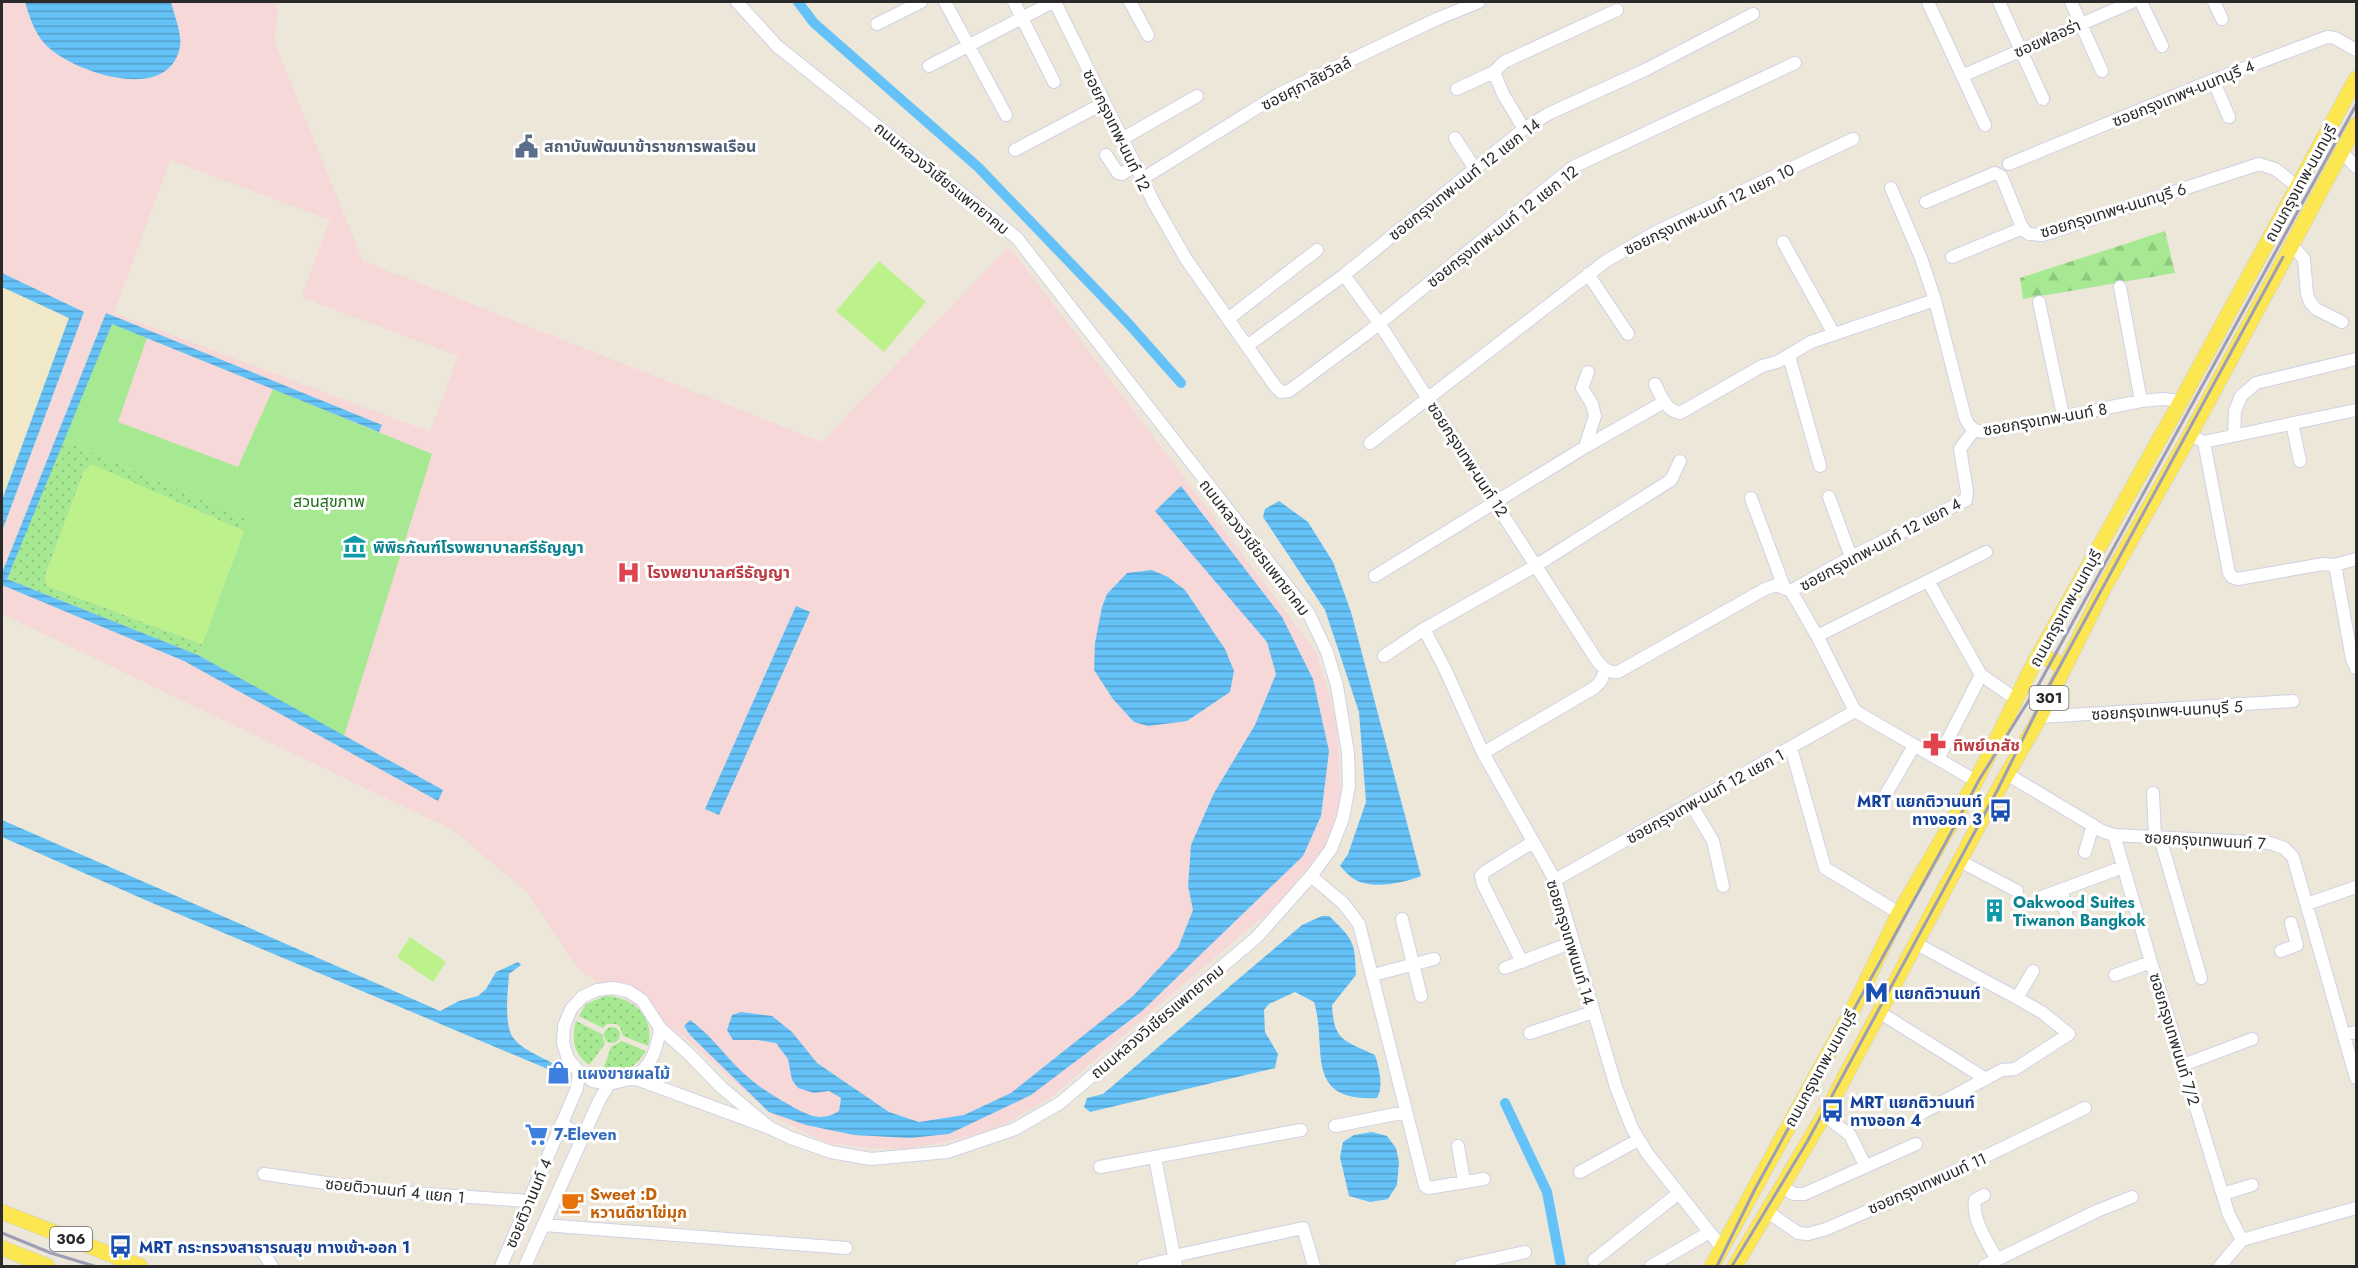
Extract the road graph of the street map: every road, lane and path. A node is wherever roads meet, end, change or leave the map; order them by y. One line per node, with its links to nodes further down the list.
1 (737, 2): 132 (street, ถนนหลวงวิเชียรแพทยาคม)
2 (921, 2): 19 (street)
3 (945, 2): 21 (street)
4 (1014, 2): 16 (street)
5 (1054, 2): 16 (street); 36 (street, ซอยกรุงเทพ-นนท์ 12)
6 (1130, 2): 20 (street)
7 (1479, 2): 52 (street, ซอยศุภาลัยวิลล์)
8 (1928, 2): 29 (street)
9 (1999, 2): 23 (street)
10 (2071, 2): 18 (street)
11 (2132, 2): 18 (street, ซอยฟลอร่า)
12 (2141, 2): 22 (street)
13 (2214, 2): 17 (street)
14 (1617, 10): 28 (street)
15 (1753, 14): 41 (street, ซอยกรุงเทพ-นนท์ 12 แยก 14)
16 (1022, 18): 21 (street); 32 (street)
17 (2222, 19)
18 (2080, 23): 23 (street, ซอยฟลอร่า); 27 (street)
19 (877, 24)
20 (1148, 35)
21 (969, 45): 26 (street); 37 (street)
22 (2162, 46)
23 (2021, 50): 29 (street, ซอยฟลอร่า); 35 (street)
24 (2356, 50): 31 (street, ซอยกรุงเทพฯ-นนทบุรี 4)
25 (1795, 63): 68 (street, ซอยกรุงเทพ-นนท์ 12 แยก 12)
26 (929, 66)
27 (2102, 71)
28 (1494, 72): 33 (street); 41 (street)
29 (1962, 76): 39 (street)
30 (2356, 79): 54 (main road, ถนนกรุงเทพ-นนทบุรี / 301)
31 (2213, 80): 38 (street); 48 (street, ซอยกรุงเทพฯ-นนทบุรี 4)
32 (1054, 82)
33 (1457, 89)
34 (1197, 96): 43 (street)
35 (2043, 99)
36 (1104, 103): 43 (street, ซอยกรุงเทพ-นนท์ 12); 45 (street)
37 (1006, 115)
38 (2229, 117)
39 (1985, 125)
40 (2356, 125): 46 (main road, ถนนกรุงเทพ-นนทบุรี / 301)
41 (1524, 129): 51 (street, ซอยกรุงเทพ-นนท์ 12 แยก 14)
42 (1455, 138): 51 (street)
43 (1122, 139): 49 (street, ซอยกรุงเทพ-นนท์ 12)
44 (1853, 139): 61 (street, ซอยกรุงเทพ-นนท์ 12 แยก 10)
45 (1015, 150)
46 (2349, 154): 50 (street); 58 (main road, ถนนกรุงเทพ-นนทบุรี / 301)
47 (1106, 155): 49 (street)
48 (2009, 164)
49 (1135, 165): 52 (street, ซอยกรุงเทพ-นนท์ 12)
50 (2356, 167)
51 (1475, 169): 62 (street, ซอยกรุงเทพ-นนท์ 12 แยก 14)
52 (1142, 179): 66 (street, ซอยกรุงเทพ-นนท์ 12)
53 (1891, 188): 64 (street, ซอยกรุงเทพ-นนท์ 8)
54 (2298, 188): 56 (street, ซอยกรุงเทพฯ-นนทบุรี 6); 78 (main road, ถนนกรุงเทพ-นนทบุรี / 301)
55 (1926, 202): 56 (street, ซอยกรุงเทพฯ-นนทบุรี 6)
56 (2023, 228): 60 (street)
57 (1783, 242): 70 (street)
58 (2291, 244): 67 (street); 85 (main road, ถนนกรุงเทพ-นนทบุรี / 301)
59 (1317, 250): 66 (street)
60 (1952, 257)
61 (1588, 274): 69 (street); 76 (street, ซอยกรุงเทพ-นนท์ 12 แยก 10)
62 (1344, 275): 68 (street); 71 (street, ซอยกรุงเทพ-นนท์ 12 แยก 14)
63 (2120, 287): 77 (street)
64 (1935, 300): 70 (street); 83 (street, ซอยกรุงเทพ-นนท์ 8)
65 (2039, 302): 81 (street)
66 (1228, 319): 71 (street, ซอยกรุงเทพ-นนท์ 12)
67 (2342, 322)
68 (1380, 323): 71 (street, ซอยกรุงเทพ-นนท์ 12); 76 (street, ซอยกรุงเทพ-นนท์ 12)
69 (1628, 334)
70 (1834, 334): 72 (street)
71 (1247, 346)
72 (1789, 356): 79 (street); 90 (street)
73 (2356, 359): 84 (street)
74 (1588, 372): 87 (street)
75 (1655, 384): 79 (street)
76 (1429, 398): 86 (street, ซอยกรุงเทพ-นนท์ 12 แยก 10); 93 (street, ซอยกรุงเทพ-นนท์ 12)
77 (2141, 401): 78 (street, ซอยกรุงเทพ-นนท์ 8); 81 (street, ซอยกรุงเทพ-นนท์ 8)
78 (2181, 401): 102 (main road, ถนนกรุงเทพ-นนทบุรี / 301)
79 (1664, 402): 87 (street)
80 (2356, 410): 82 (street)
81 (2063, 415): 83 (street, ซอยกรุงเทพ-นนท์ 8)
82 (2292, 423): 84 (street); 89 (street)
83 (1974, 430): 95 (street, ซอยกรุงเทพ-นนท์ 12 แยก 4)
84 (2234, 435): 85 (street)
85 (2197, 438): 98 (street); 103 (main road, ถนนกรุงเทพ-นนทบุรี / 301)
86 (1370, 443)
87 (1585, 447): 93 (street)
88 (1680, 461): 97 (street)
89 (2300, 461)
90 (1820, 466)
91 (1750, 498): 101 (street)
92 (1828, 498): 95 (street)
93 (1496, 502): 97 (street, ซอยกรุงเทพ-นนท์ 12); 99 (street)
94 (1986, 552): 100 (street)
95 (1851, 557): 101 (street, ซอยกรุงเทพ-นนท์ 12 แยก 4)
96 (2356, 559): 98 (street)
97 (1536, 564): 104 (street); 109 (street, ซอยกรุงเทพ-นนท์ 12)
98 (2335, 565): 108 (street)
99 (1375, 576)
100 (1928, 581): 105 (street); 111 (street)
101 (1787, 589): 105 (street); 109 (street)
102 (2061, 615): 103 (main road); 107 (main road, ถนนกรุงเทพ-นนทบุรี / 301)
103 (2085, 626): 110 (main road, ถนนกรุงเทพ-นนทบุรี / 301)
104 (1424, 629): 106 (street); 118 (street, ซอยกรุงเทพนนท์ 14)
105 (1817, 636): 114 (street)
106 (1384, 656)
107 (2038, 657): 110 (main road); 112 (main road, ถนนกรุงเทพ-นนทบุรี / 301)
108 (2356, 668)
109 (1605, 670): 118 (street)
110 (2063, 670): 115 (main road, ถนนกรุงเทพ-นนทบุรี / 301)
111 (1980, 675): 112 (street); 119 (street)
112 (2016, 699): 121 (main road, ถนนกรุงเทพ-นนทบุรี / 301)
113 (2293, 701): 115 (street, ซอยกรุงเทพฯ-นนทบุรี 5)
114 (1855, 711): 116 (street); 117 (street, ซอยกรุงเทพ-นนท์ 12 แยก 1)
115 (2040, 717): 120 (main road, ถนนกรุงเทพ-นนทบุรี / 301)
116 (1914, 746): 119 (street); 122 (street)
117 (1791, 748): 124 (street, ซอยกรุงเทพ-นนท์ 12 แยก 1); 140 (street)
118 (1483, 753): 128 (street, ซอยกรุงเทพนนท์ 14)
119 (1938, 759): 121 (street)
120 (2007, 774): 125 (street, ซอยกรุงเทพนนท์ 7); 130 (main road, ถนนกรุงเทพ-นนทบุรี / 301)
121 (1976, 780): 140 (main road, ถนนกรุงเทพ-นนทบุรี / 301)
122 (1886, 794)
123 (2153, 794): 127 (street)
124 (1691, 804): 133 (street, ซอยกรุงเทพ-นนท์ 12 แยก 1); 134 (street)
125 (2093, 825): 126 (street, ซอยกรุงเทพนนท์ 7); 129 (street)
126 (2114, 835): 127 (street, ซอยกรุงเทพนนท์ 7); 131 (street, ซอยกรุงเทพนนท์ 7/2)
127 (2158, 837): 139 (street, ซอยกรุงเทพนนท์ 7); 157 (street)
128 (1533, 842): 133 (street, ซอยกรุงเทพนนท์ 14); 150 (street)
129 (2085, 852)
130 (1960, 861): 137 (street); 146 (main road, ถนนกรุงเทพ-นนทบุรี / 301)
131 (2123, 867): 136 (street); 151 (street, ซอยกรุงเทพนนท์ 7/2)
132 (1311, 876): 155 (street); 178 (street, ถนนหลวงวิเชียรแพทยาคม)
133 (1555, 880): 145 (street, ซอยกรุงเทพนนท์ 14)
134 (1723, 886)
135 (2356, 887): 139 (street)
136 (2062, 889): 138 (street); 142 (street)
137 (2017, 891)
138 (2042, 897)
139 (2307, 904): 144 (street, ซอยกรุงเทพนนท์ 7)
140 (1899, 913): 207 (main road, ถนนกรุงเทพ-นนทบุรี / 301)
141 (1402, 919): 152 (street)
142 (2067, 919)
143 (2290, 923): 147 (street)
144 (2316, 939): 147 (street); 164 (street, ซอยกรุงเทพนนท์ 7)
145 (1573, 942): 150 (street); 160 (street, ซอยกรุงเทพนนท์ 14)
146 (1917, 944): 159 (street); 161 (main road, ถนนกรุงเทพ-นนทบุรี / 301)
147 (2297, 945): 148 (street)
148 (2281, 951)
149 (1434, 958): 152 (street)
150 (1522, 962): 153 (street)
151 (2151, 962): 156 (street); 166 (street, ซอยกรุงเทพนนท์ 7/2)
152 (1413, 964): 155 (street); 158 (street)
153 (1505, 968)
154 (2033, 971): 159 (street)
155 (1373, 975): 173 (street)
156 (2115, 975)
157 (2201, 978)
158 (1421, 996)
159 (2017, 998): 170 (street)
160 (1593, 1012): 163 (street); 181 (street, ซอยกรุงเทพนนท์ 14)
161 (1879, 1012): 170 (street); 175 (main road, ถนนกรุงเทพ-นนทบุรี / 301)
162 (660, 1028): 167 (street, ถนนหลวงวิเชียรแพทยาคม); 168 (street); 178 (street, ถนนหลวงวิเชียรแพทยาคม)
163 (1530, 1033)
164 (2350, 1034): 169 (street, ซอยกรุงเทพนนท์ 7)
165 (2252, 1039): 166 (street)
166 (2183, 1065): 194 (street, ซอยกรุงเทพนนท์ 7/2)
167 (579, 1072): 171 (street); 176 (street, ซอยติวานนท์ 4)
168 (634, 1078): 171 (street); 178 (street, ถนนหลวงวิเชียรแพทยาคม)
169 (2356, 1078)
170 (1986, 1079): 174 (street)
171 (609, 1084): 180 (street, ซอยติวานนท์ 4)
172 (2085, 1108): 200 (street, ซอยกรุงเทพนนท์ 11)
173 (1406, 1112): 177 (street); 190 (street)
174 (1920, 1114)
175 (1824, 1115): 185 (street); 192 (main road, ถนนกรุงเทพ-นนทบุรี / 301)
176 (561, 1124): 180 (street); 197 (street, ซอยติวานนท์ 4)
177 (1335, 1125)
178 (770, 1128)
179 (1301, 1130): 184 (street)
180 (583, 1136): 201 (street, ซอยติวานนท์ 4)
181 (1638, 1140): 187 (street); 193 (street, ซอยกรุงเทพนนท์ 14)
182 (1916, 1144): 185 (street)
183 (1458, 1146): 190 (street)
184 (1155, 1158): 186 (street); 209 (street)
185 (1865, 1165): 192 (street)
186 (1100, 1167)
187 (1580, 1172)
188 (264, 1174): 197 (street, ซอยติวานนท์ 4 แยก 1)
189 (1484, 1179): 190 (street)
190 (1464, 1181)
191 (2252, 1185): 194 (street)
192 (1782, 1187): 200 (main road, ถนนกรุงเทพ-นนทบุรี / 301)
193 (1679, 1194): 202 (street, ซอยกรุงเทพนนท์ 14); 210 (street)
194 (2223, 1194): 203 (street, ซอยกรุงเทพนนท์ 7/2)
195 (1984, 1195): 211 (street)
196 (2132, 1197): 211 (street)
197 (528, 1201): 215 (street, ซอยติวานนท์ 4)
198 (2356, 1208): 203 (street)
199 (2, 1212): 213 (main road, 306)
200 (1768, 1212): 222 (main road, ถนนกรุงเทพ-นนทบุรี / 301)
201 (544, 1225): 206 (street); 216 (street, ซอยติวานนท์ 4)
202 (1708, 1233): 207 (street, ซอยกรุงเทพนนท์ 14); 220 (street)
203 (2242, 1240): 224 (street)
204 (2, 1248): 212 (main road, 306)
205 (260, 1248): 214 (street)
206 (846, 1248)
207 (1722, 1248): 221 (main road, ถนนกรุงเทพ-นนทบุรี / 301)
208 (1525, 1252): 219 (street)
209 (1174, 1260): 217 (street); 218 (street)
210 (1594, 1260)
211 (1997, 1260): 223 (street)
212 (47, 1266)
213 (140, 1266)
214 (272, 1266)
215 (501, 1266)
216 (525, 1266)
217 (1143, 1266)
218 (1314, 1266)
219 (1461, 1266)
220 (1651, 1266)
221 (1712, 1266)
222 (1735, 1266)
223 (1984, 1266)
224 (2220, 1266)

